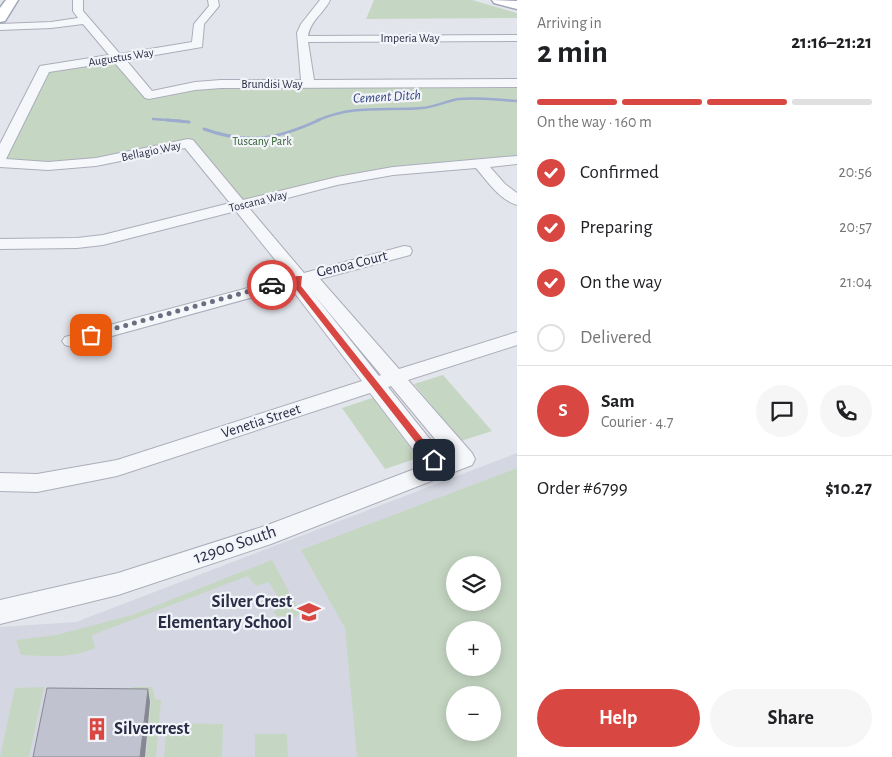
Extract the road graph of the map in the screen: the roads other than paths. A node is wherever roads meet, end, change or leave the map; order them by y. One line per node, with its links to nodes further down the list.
1 (12, 0): 7 (main road)
2 (78, 0): 8 (street, Brundisi Way)
3 (213, 0): 12 (street, Augustus Way)
4 (325, 0): 11 (street)
5 (498, 0): 6 (main road)
6 (517, 5)
7 (0, 18)
8 (86, 20): 9 (street); 12 (street, Brundisi Way)
9 (0, 27)
10 (517, 38): 11 (street, Imperia Way)
11 (303, 39): 14 (street)
12 (117, 58): 14 (street, Brundisi Way); 16 (street, Augustus Way)
13 (517, 83): 14 (street, Brundisi Way)
14 (308, 84)
15 (0, 125): 16 (street)
16 (15, 125): 17 (street)
17 (0, 158)
18 (517, 160): 20 (street, Toscana Way)
19 (0, 163): 22 (street, Bellagio Way)
20 (480, 164): 21 (street); 22 (street, Toscana Way)
21 (517, 200)
22 (239, 206): 23 (street, Toscana Way); 25 (street, Bellagio Way)
23 (0, 244)
24 (404, 251): 25 (street, Genoa Court)
25 (299, 278): 27 (street, Genoa Court); 28 (street, Bellagio Way); 29 (street, Bellagio Way)
26 (517, 338): 28 (street, Venetia Street)
27 (72, 341)
28 (394, 378): 29 (street, Venetia Street); 30 (street, Bellagio Way)
29 (373, 384): 31 (street, Bellagio Way); 32 (street, Venetia Street)
30 (464, 460): 31 (street, 12900 South)
31 (441, 468): 33 (street, 12900 South)
32 (0, 482)
33 (0, 612)

